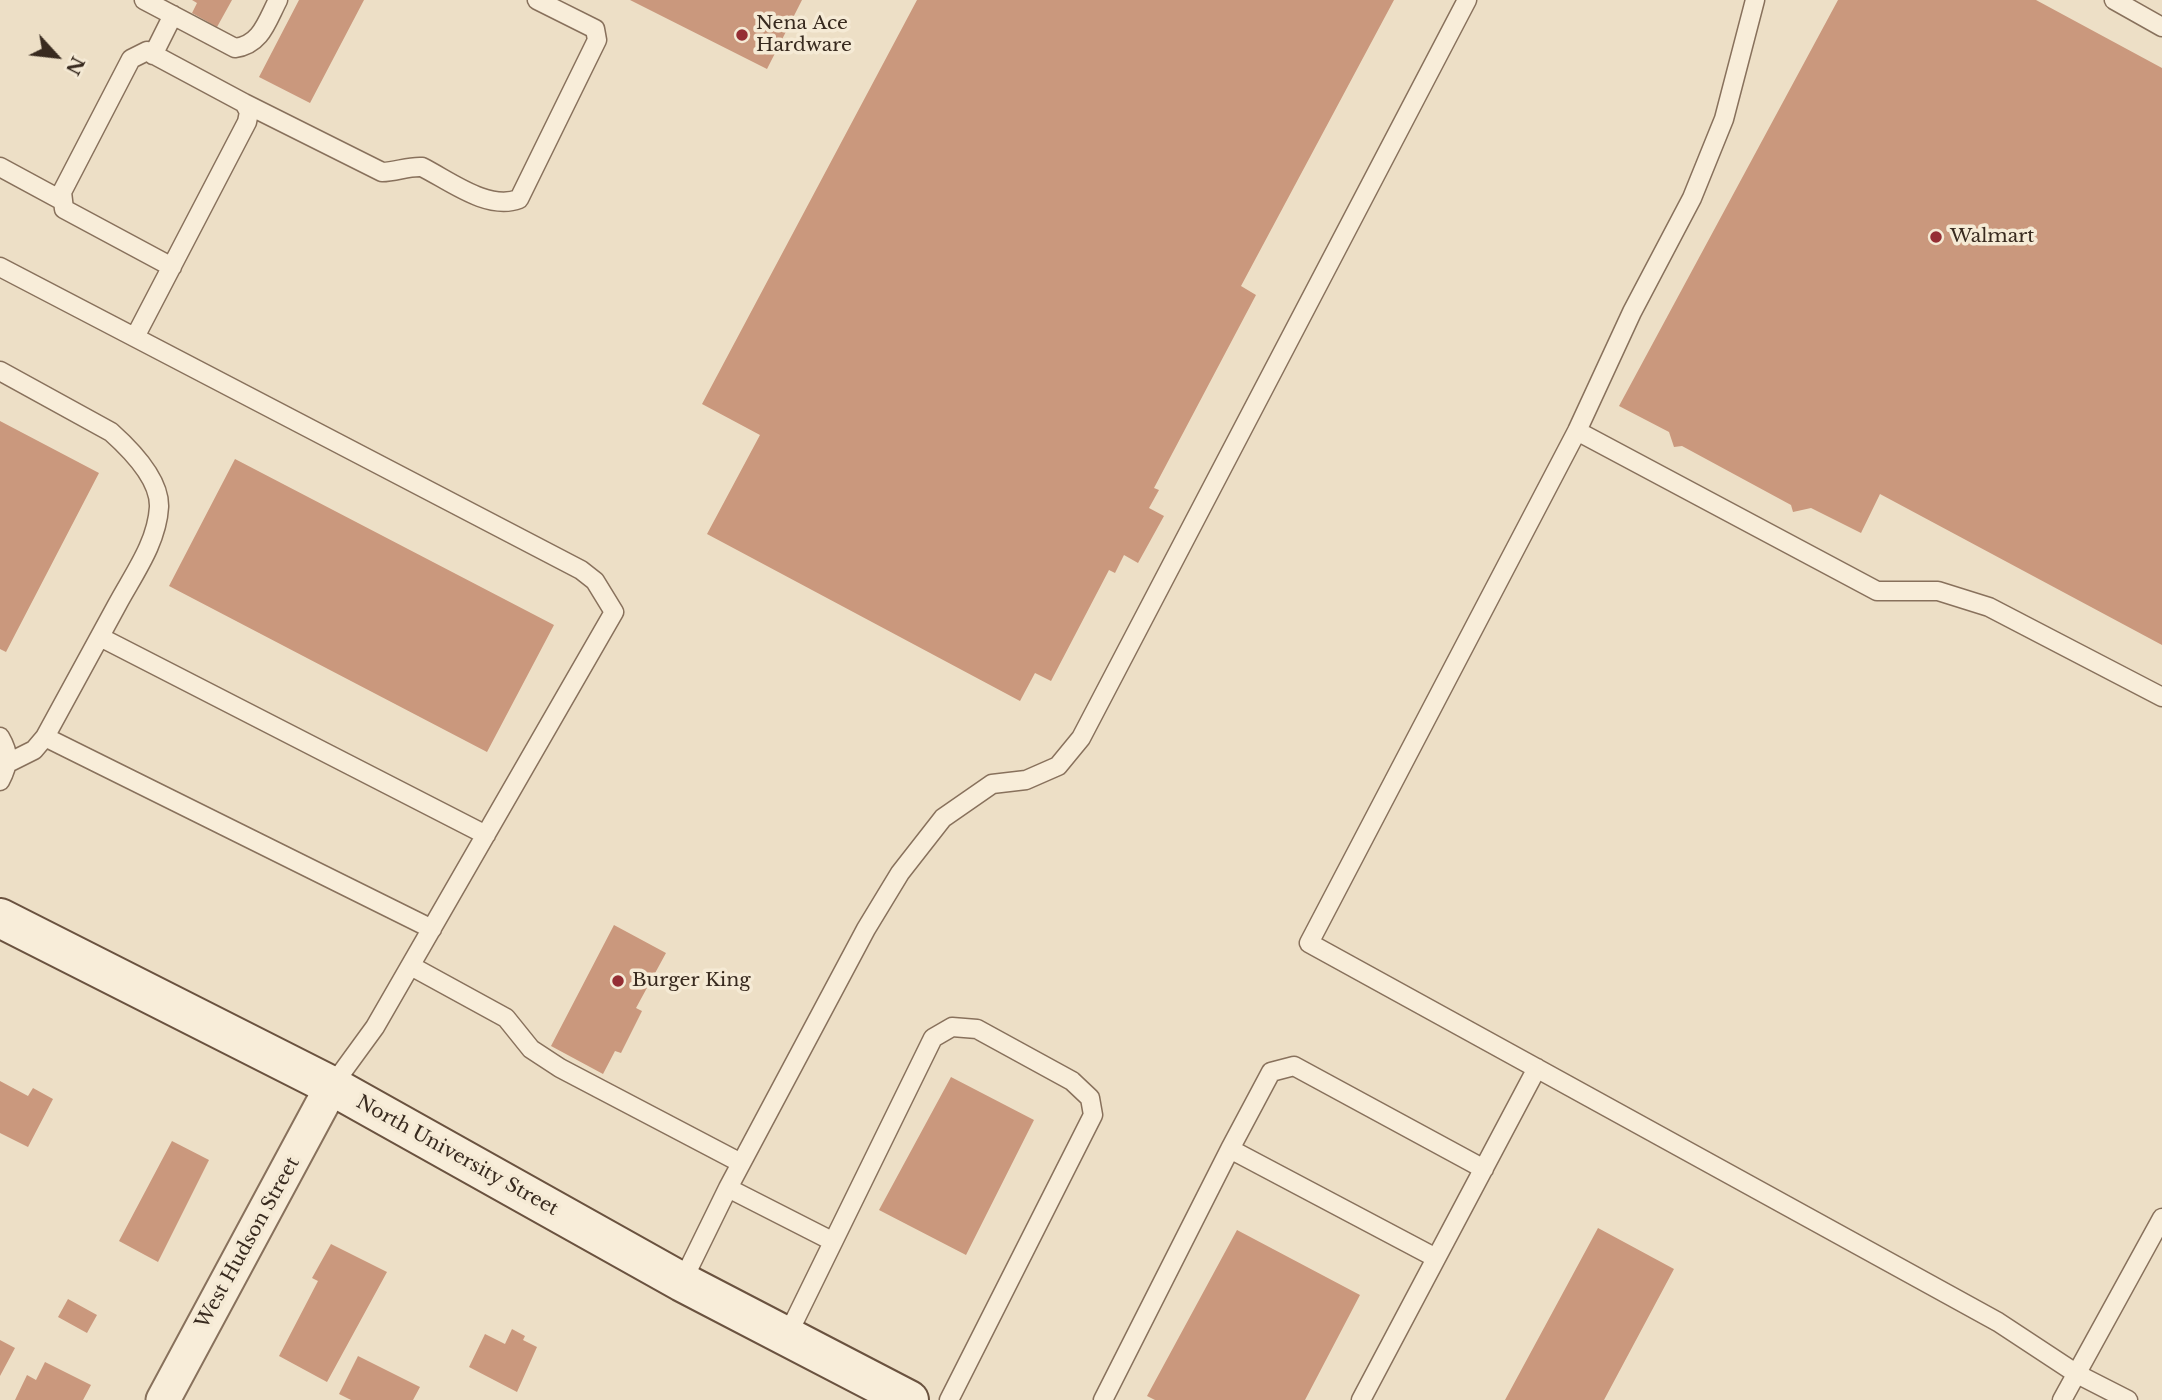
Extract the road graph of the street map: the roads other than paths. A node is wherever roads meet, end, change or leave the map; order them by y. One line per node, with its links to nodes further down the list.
1 (144, 0): 7 (lane)
2 (278, 0): 7 (lane)
3 (537, 0): 10 (lane)
4 (1467, 0): 31 (lane)
5 (1755, 0): 17 (lane)
6 (2114, 0): 8 (lane)
7 (173, 15): 9 (lane)
8 (2162, 27)
9 (153, 55): 10 (lane); 12 (lane)
10 (244, 103): 14 (lane)
11 (0, 167): 12 (lane)
12 (61, 200): 14 (lane)
13 (0, 267): 15 (lane)
14 (172, 267): 15 (lane)
15 (135, 337): 24 (lane)
16 (0, 371): 18 (lane)
17 (1577, 431): 19 (lane); 28 (lane)
18 (100, 637): 21 (lane); 24 (lane)
19 (2162, 697)
20 (0, 737): 22 (lane)
21 (45, 737): 22 (lane); 26 (lane)
22 (8, 763): 23 (lane)
23 (0, 781)
24 (486, 835): 26 (lane)
25 (0, 918): 29 (main road, North University Street)
26 (432, 929): 27 (lane)
27 (411, 966): 29 (lane); 31 (lane)
28 (1537, 1068): 32 (lane); 39 (lane)
29 (332, 1086): 37 (main road, North University Street); 40 (street, West Hudson Street)
30 (1230, 1149): 32 (lane); 36 (lane); 43 (lane)
31 (741, 1163): 33 (lane)
32 (1484, 1170): 36 (lane)
33 (728, 1188): 35 (lane); 37 (lane)
34 (2162, 1218): 39 (lane)
35 (832, 1241): 38 (lane); 42 (lane)
36 (1436, 1258): 44 (lane)
37 (682, 1282): 38 (main road, North University Street)
38 (787, 1336): 41 (main road, North University Street)
39 (2077, 1374): 45 (lane); 46 (lane)
40 (163, 1400)
41 (909, 1400)
42 (949, 1400)
43 (1103, 1400)
44 (1361, 1400)
45 (2062, 1400)
46 (2128, 1400)

